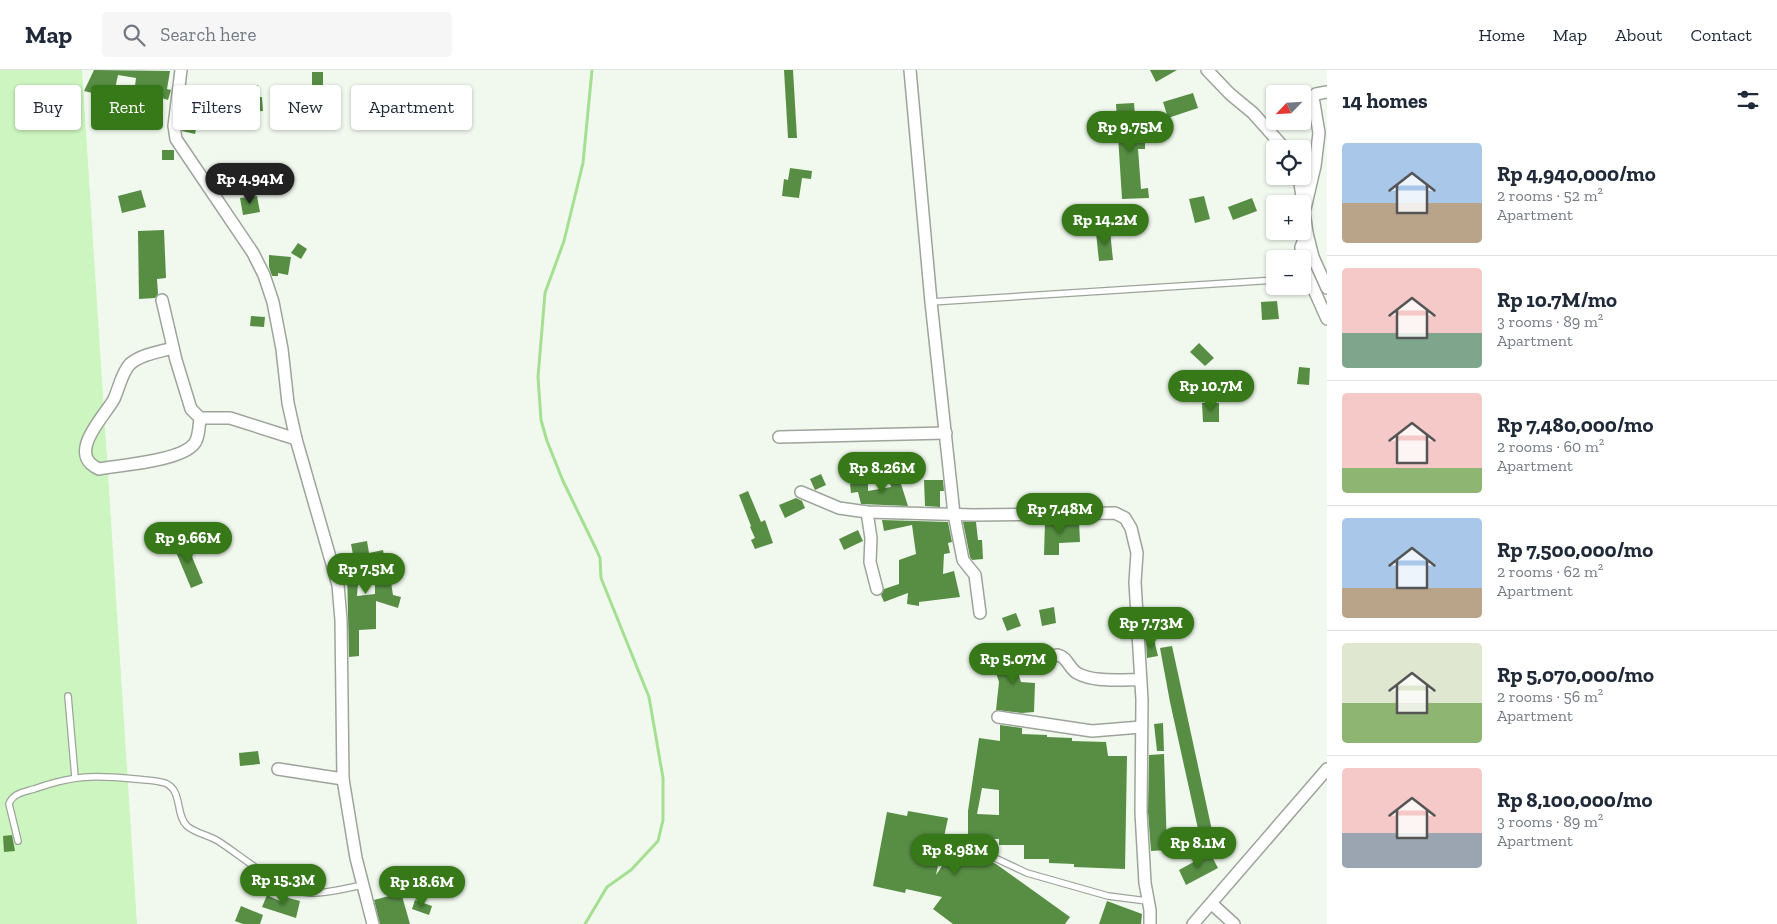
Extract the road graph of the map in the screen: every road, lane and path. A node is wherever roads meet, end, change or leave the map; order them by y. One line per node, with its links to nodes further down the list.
1 (181, 70): 18 (street)
2 (910, 70): 12 (street)
3 (1207, 70): 5 (street)
4 (1327, 92): 6 (street)
5 (1277, 140)
6 (1308, 195)
7 (1309, 240): 10 (street)
8 (1266, 281): 12 (lane)
9 (1311, 288): 13 (street)
10 (1327, 288)
11 (162, 300): 14 (street)
12 (931, 302): 16 (street)
13 (1327, 319)
14 (173, 348): 15 (street); 15 (street)
15 (200, 418): 18 (street)
16 (946, 433): 17 (street); 21 (street)
17 (779, 437)
18 (296, 439): 32 (street)
19 (801, 492): 20 (street)
20 (867, 512): 21 (street); 22 (street)
21 (954, 514): 23 (street); 25 (street)
22 (876, 589)
23 (980, 613)
24 (1021, 661): 25 (street)
25 (1140, 680): 28 (street)
26 (68, 696): 31 (lane)
27 (998, 717): 28 (street)
28 (1141, 727): 36 (street)
29 (1327, 769): 37 (street)
30 (278, 770): 32 (street)
31 (75, 777): 33 (lane); 35 (lane)
32 (343, 780): 35 (street)
33 (18, 840)
34 (978, 850): 36 (lane)
35 (363, 885): 38 (street)
36 (1147, 902): 39 (street)
37 (1212, 904): 40 (street); 41 (street)
38 (373, 924)
39 (1150, 924)
40 (1193, 924)
41 (1234, 924)

